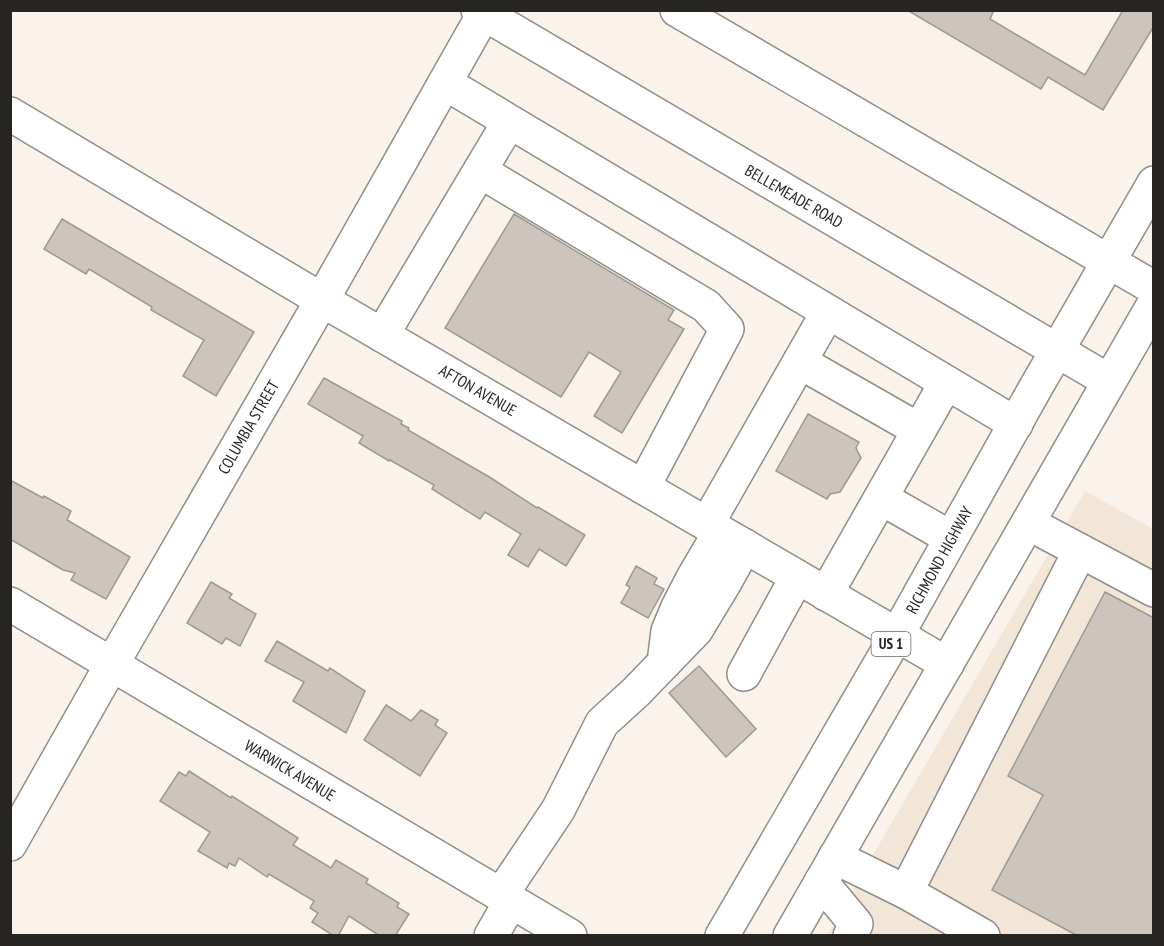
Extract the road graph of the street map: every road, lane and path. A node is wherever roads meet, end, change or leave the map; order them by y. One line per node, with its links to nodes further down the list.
1 (677, 10): 8 (main road)
2 (482, 12): 3 (main road, COLUMBIA STREET); 14 (main road, BELLEMEADE ROAD)
3 (445, 83): 5 (main road); 10 (main road, COLUMBIA STREET)
4 (10, 114): 10 (main road, AFTON AVENUE)
5 (509, 122): 6 (main road); 12 (main road)
6 (480, 171): 13 (main road); 20 (main road)
7 (1154, 183): 8 (main road, RICHMOND HIGHWAY / US 1)
8 (1108, 261): 9 (main road); 14 (main road, RICHMOND HIGHWAY / US 1)
9 (1154, 288)
10 (322, 300): 13 (main road, AFTON AVENUE); 31 (main road, COLUMBIA STREET)
11 (1154, 304): 16 (main road)
12 (828, 312): 15 (main road); 17 (main road)
13 (382, 335): 20 (main road, AFTON AVENUE)
14 (1057, 350): 16 (main road, BELLEMEADE ROAD); 18 (main road, RICHMOND HIGHWAY / US 1)
15 (800, 362): 19 (main road); 23 (main road)
16 (1109, 381): 22 (main road)
17 (946, 383): 18 (main road); 19 (main road)
18 (1016, 424): 24 (main road, RICHMOND HIGHWAY / US 1)
19 (919, 430): 21 (main road)
20 (643, 487): 23 (main road, AFTON AVENUE)
21 (881, 498): 24 (main road); 28 (main road)
22 (1028, 523): 25 (main road); 32 (main road)
23 (724, 534): 26 (main road, AFTON AVENUE); 37 (main road)
24 (951, 538): 30 (main road, RICHMOND HIGHWAY / US 1)
25 (1080, 551): 27 (main road); 36 (main road)
26 (797, 577): 28 (main road, AFTON AVENUE); 33 (main road)
27 (1154, 590)
28 (826, 594): 30 (main road, AFTON AVENUE)
29 (10, 604): 31 (main road, WARWICK AVENUE)
30 (897, 635): 32 (main road, AFTON AVENUE); 40 (main road, RICHMOND HIGHWAY / US 1)
31 (112, 664): 34 (main road, COLUMBIA STREET); 37 (main road, WARWICK AVENUE)
32 (946, 664): 35 (main road)
33 (744, 674)
34 (10, 844)
35 (828, 870): 36 (main road); 41 (main road); 42 (main road)
36 (906, 892): 43 (main road)
37 (506, 898): 38 (main road); 39 (main road, WARWICK AVENUE)
38 (491, 936)
39 (570, 936)
40 (723, 936)
41 (790, 936)
42 (850, 936)
43 (983, 936)

